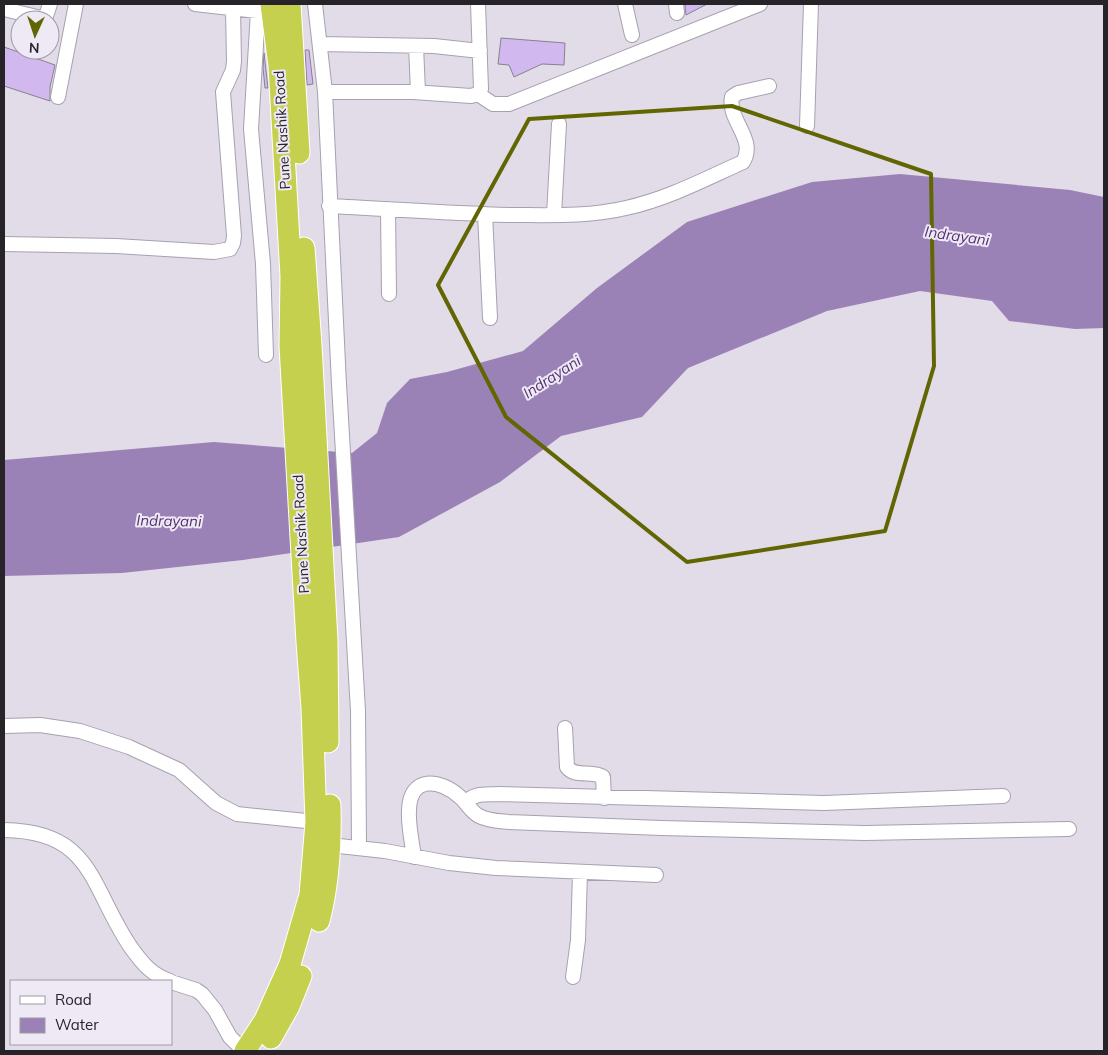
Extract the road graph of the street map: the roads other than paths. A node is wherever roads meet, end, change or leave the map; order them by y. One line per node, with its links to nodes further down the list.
1 (50, 4): 9 (street)
2 (76, 4): 20 (street)
3 (195, 4): 10 (street)
4 (315, 4): 13 (street)
5 (478, 4): 15 (street)
6 (625, 4): 12 (street)
7 (760, 4): 19 (street)
8 (810, 4): 22 (street)
9 (4, 9)
10 (233, 9): 11 (street); 27 (street)
11 (276, 9): 30 (street); 31 (highway, Pune Nashik Road); 31 (highway, Pune Nashik Road)
12 (632, 35)
13 (320, 44): 14 (street); 17 (street)
14 (416, 46): 15 (street); 18 (street)
15 (480, 50): 19 (street)
16 (769, 86): 26 (street)
17 (325, 92): 18 (street); 23 (street)
18 (418, 92): 19 (street)
19 (478, 94)
20 (58, 97)
21 (559, 124): 26 (street)
22 (807, 126)
23 (329, 206): 24 (street); 41 (street)
24 (388, 209): 25 (street); 28 (street)
25 (485, 214): 26 (street); 29 (street)
26 (554, 216)
27 (4, 244)
28 (389, 294)
29 (490, 318)
30 (266, 355)
31 (317, 641): 37 (highway, Pune Nashik Road); 40 (highway, Pune Nashik Road)
32 (4, 726): 37 (street)
33 (566, 728): 35 (street)
34 (1003, 796): 35 (street)
35 (604, 798): 36 (street)
36 (466, 803): 38 (street); 42 (street)
37 (316, 822): 48 (highway, Pune Nashik Road)
38 (1069, 829)
39 (4, 830): 46 (street)
40 (330, 845): 41 (street); 49 (highway, Pune Nashik Road)
41 (360, 848): 42 (street)
42 (414, 856): 43 (street)
43 (580, 872): 44 (street); 45 (street)
44 (656, 875)
45 (573, 977)
46 (166, 980)
47 (172, 983): 48 (street)
48 (245, 1051)
49 (262, 1051)

